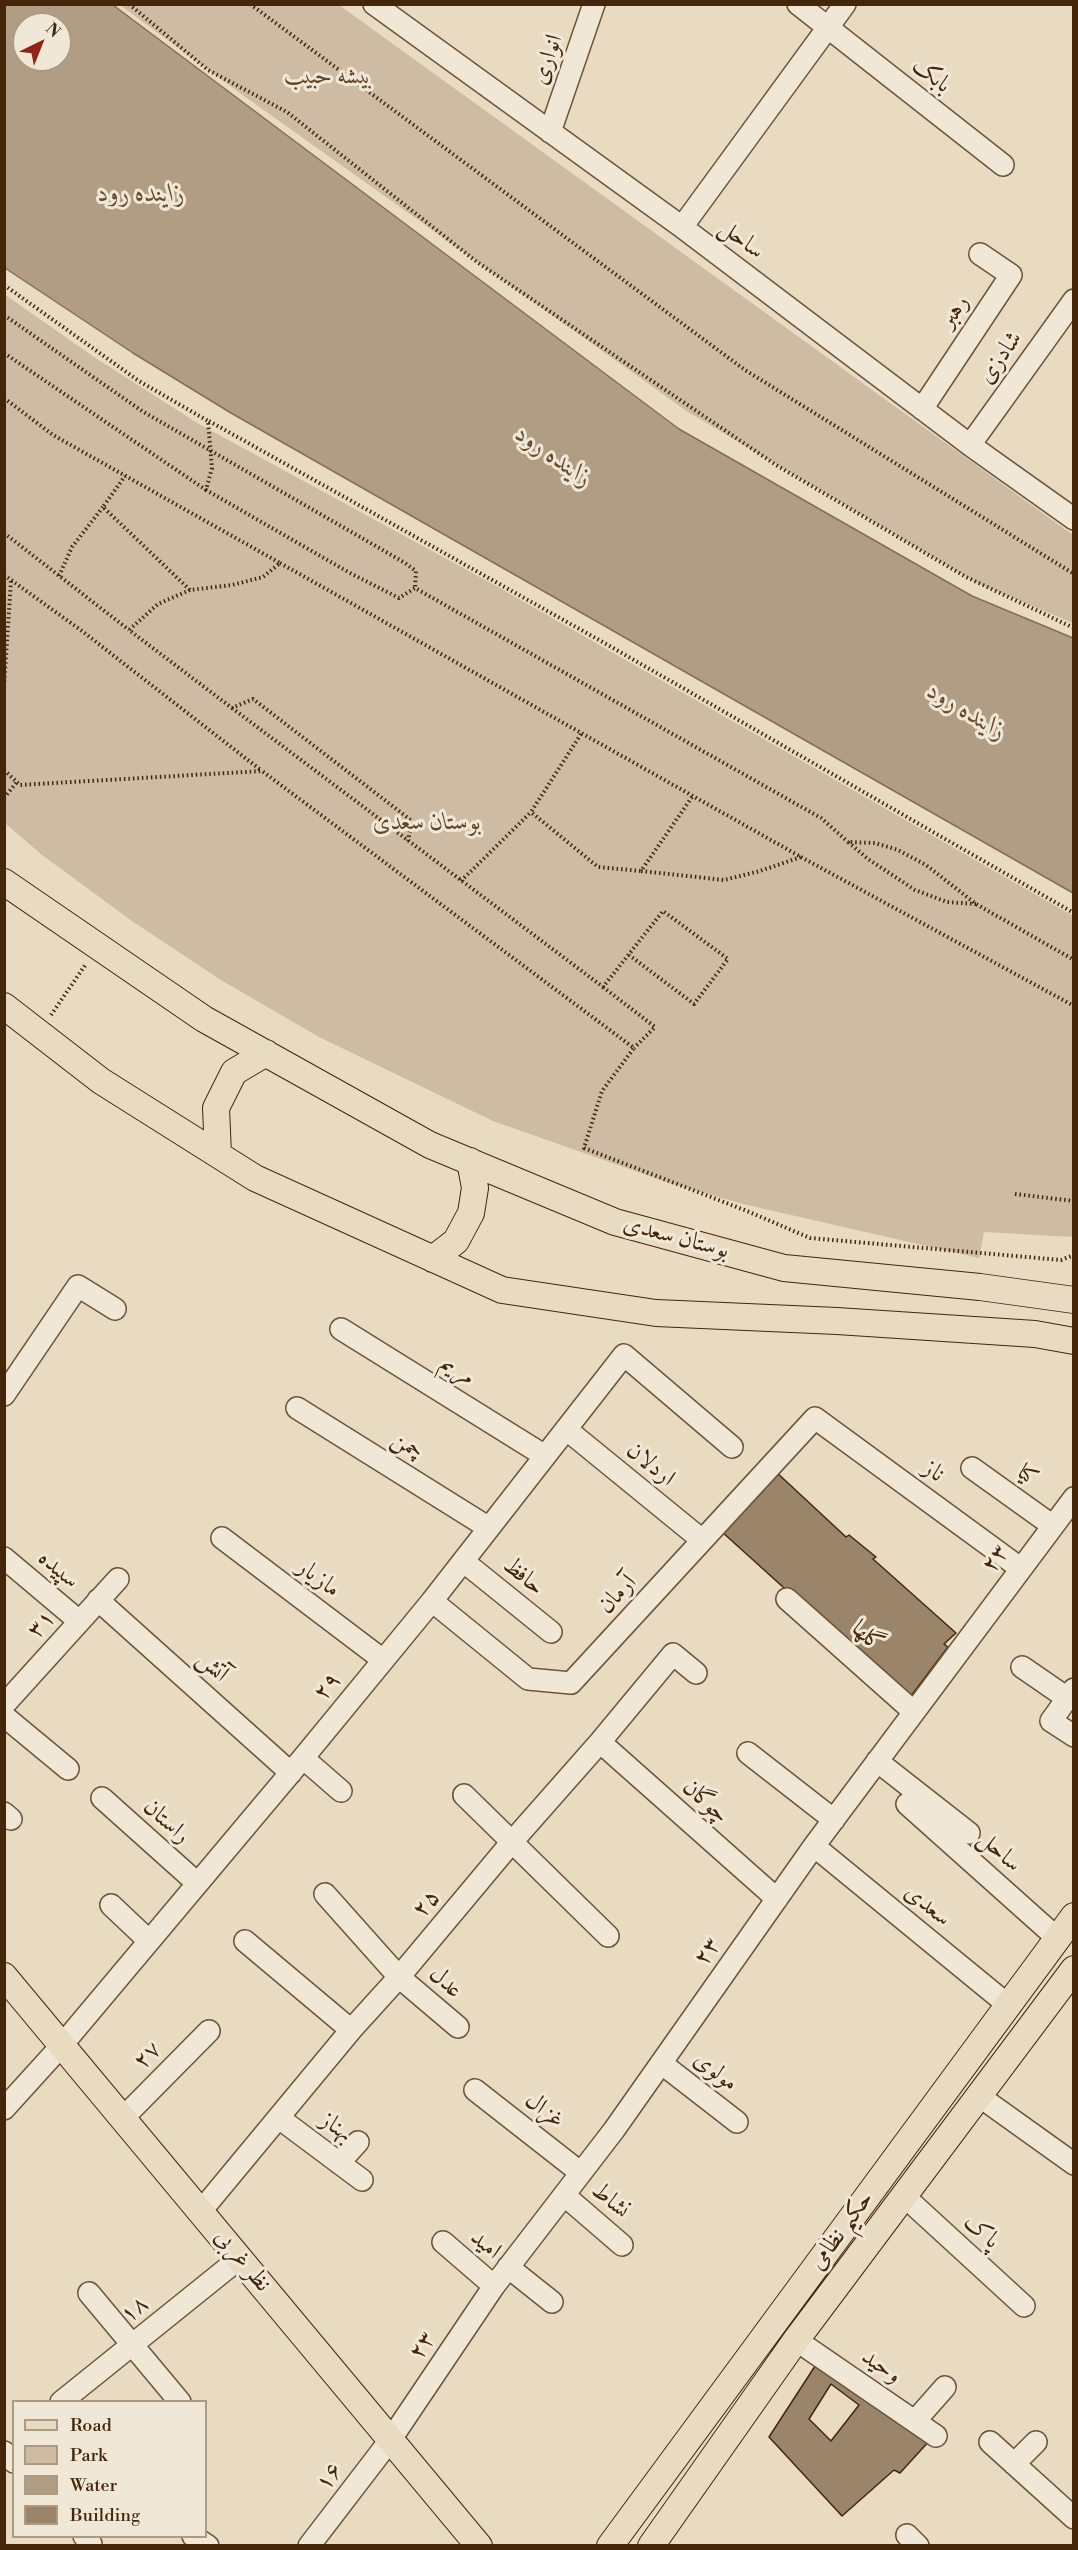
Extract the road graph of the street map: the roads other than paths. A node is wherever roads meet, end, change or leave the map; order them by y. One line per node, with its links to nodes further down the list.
1 (374, 4): 5 (street, ساحل)
2 (594, 4): 7 (street, انواری)
3 (798, 4): 6 (street, بابک)
4 (845, 4): 6 (street)
5 (400, 12): 7 (street, ساحل)
6 (829, 27): 8 (street, بابک); 9 (street)
7 (550, 132): 9 (street, ساحل)
8 (1003, 165)
9 (682, 227): 12 (street, ساحل)
10 (980, 254): 12 (street, رهبر)
11 (1074, 300): 13 (street, شادزی)
12 (922, 409): 13 (street, ساحل)
13 (970, 445): 14 (street, ساحل)
14 (1074, 519)
15 (4, 882): 17 (main road, بوستان سعدی)
16 (4, 1006): 18 (main road)
17 (266, 1053): 18 (main road); 19 (main road, بوستان سعدی)
18 (218, 1154): 20 (main road)
19 (470, 1161): 20 (main road); 21 (main road, بوستان سعدی)
20 (433, 1259): 24 (main road)
21 (1074, 1300)
22 (115, 1309): 25 (street)
23 (341, 1329): 30 (street, مریم)
24 (1074, 1341)
25 (4, 1395)
26 (297, 1408): 33 (street, چمن)
27 (815, 1418): 35 (street, آرمان); 38 (street, ناز)
28 (566, 1429): 29 (street, ۲۹); 30 (street, ۲۹); 35 (street, اردلان)
29 (732, 1447)
30 (545, 1456): 33 (street, ۲۹)
31 (972, 1468): 32 (street, کیا)
32 (1066, 1514): 38 (street, ۲۳)
33 (489, 1528): 37 (street, ۲۹)
34 (222, 1538): 45 (street, مازیار)
35 (702, 1540): 42 (street, آرمان)
36 (4, 1558): 43 (street, سپیده)
37 (463, 1561): 42 (street, ۲۹); 44 (street, حافظ)
38 (1020, 1568): 50 (street, ۲۳)
39 (118, 1579): 41 (street, ۳۱)
40 (786, 1599): 50 (street, گلها)
41 (98, 1600): 43 (street, ۳۱); 56 (street, آتش)
42 (432, 1601): 45 (street, ۲۹)
43 (79, 1621): 49 (street, ۳۱)
44 (551, 1632)
45 (383, 1660): 56 (street, ۲۹)
46 (1022, 1667): 48 (street)
47 (696, 1673): 53 (street, ۲۵)
48 (1070, 1694): 52 (street)
49 (4, 1705)
50 (914, 1712): 55 (street, ۲۳)
51 (4, 1716): 57 (street)
52 (1074, 1736)
53 (600, 1742): 64 (street, ۲۵); 68 (street, چوگان)
54 (748, 1753): 62 (street)
55 (877, 1761): 62 (street, ۲۳); 63 (street)
56 (297, 1765): 58 (street, آتش); 66 (street, ۲۹)
57 (68, 1769)
58 (341, 1791)
59 (464, 1795): 64 (street)
60 (102, 1798): 66 (street, راستان)
61 (906, 1804): 72 (street, ساحل)
62 (834, 1820): 65 (street, ۲۳)
63 (969, 1833)
64 (511, 1842): 71 (street); 77 (street, ۲۵)
65 (814, 1846): 68 (street, ۲۳); 78 (street, سعدی)
66 (197, 1884): 73 (street, ۲۹)
67 (325, 1894): 77 (street, عدل)
68 (777, 1899): 83 (street, ۲۳)
69 (111, 1905): 73 (street)
70 (1074, 1916): 72 (main road, حکیم نظامی)
71 (608, 1936)
72 (1057, 1938): 78 (main road, حکیم نظامی)
73 (148, 1940): 82 (street, ۲۹)
74 (245, 1941): 80 (street)
75 (1074, 1969): 85 (main road, حکیم نظامی)
76 (4, 1976): 82 (main road, نظر غربی)
77 (399, 1977): 79 (street, عدل); 80 (street, ۲۵)
78 (1008, 2005): 120 (main road, حکیم نظامی)
79 (458, 2027)
80 (351, 2030): 88 (street, ۲۵)
81 (209, 2031): 87 (street, ۲۷)
82 (62, 2045): 86 (street, ۲۹); 87 (main road, نظر غربی)
83 (661, 2063): 89 (street, مولوی); 93 (street, ۲۳)
84 (475, 2090): 93 (street, غزال)
85 (979, 2096): 92 (street); 96 (main road, حکیم نظامی)
86 (4, 2109)
87 (123, 2118): 97 (main road, نظر غربی)
88 (279, 2118): 91 (street, بهناز); 97 (street, ۲۵)
89 (737, 2122)
90 (357, 2142): 91 (street)
91 (339, 2163): 94 (street, بهناز)
92 (1074, 2164)
93 (581, 2173): 95 (street, ۲۳)
94 (362, 2180)
95 (564, 2195): 99 (street, نشاط); 101 (street, ۲۳)
96 (904, 2196): 105 (street, پاک); 106 (main road, حکیم نظامی)
97 (201, 2211): 100 (main road, نظر غربی)
98 (443, 2242): 102 (street, امید)
99 (622, 2245)
100 (240, 2258): 107 (street, ۱۸); 113 (main road, نظر غربی)
101 (508, 2267): 102 (street, ۲۳); 104 (street)
102 (494, 2286): 113 (street, ۲۳)
103 (89, 2293): 107 (street)
104 (552, 2302)
105 (1024, 2306)
106 (796, 2340): 111 (street, وحید); 121 (main road, حکیم نظامی)
107 (133, 2344): 109 (street, ۱۸); 110 (street)
108 (945, 2387): 111 (street)
109 (63, 2400)
110 (178, 2400)
111 (915, 2421): 112 (street, وحید)
112 (936, 2436)
113 (391, 2439): 118 (street, ۱۶); 119 (main road, نظر غربی)
114 (990, 2442): 116 (street)
115 (1036, 2442): 116 (street)
116 (1014, 2464): 117 (street)
117 (1074, 2518)
118 (309, 2546)
119 (479, 2546)
120 (610, 2546)
121 (651, 2546)

